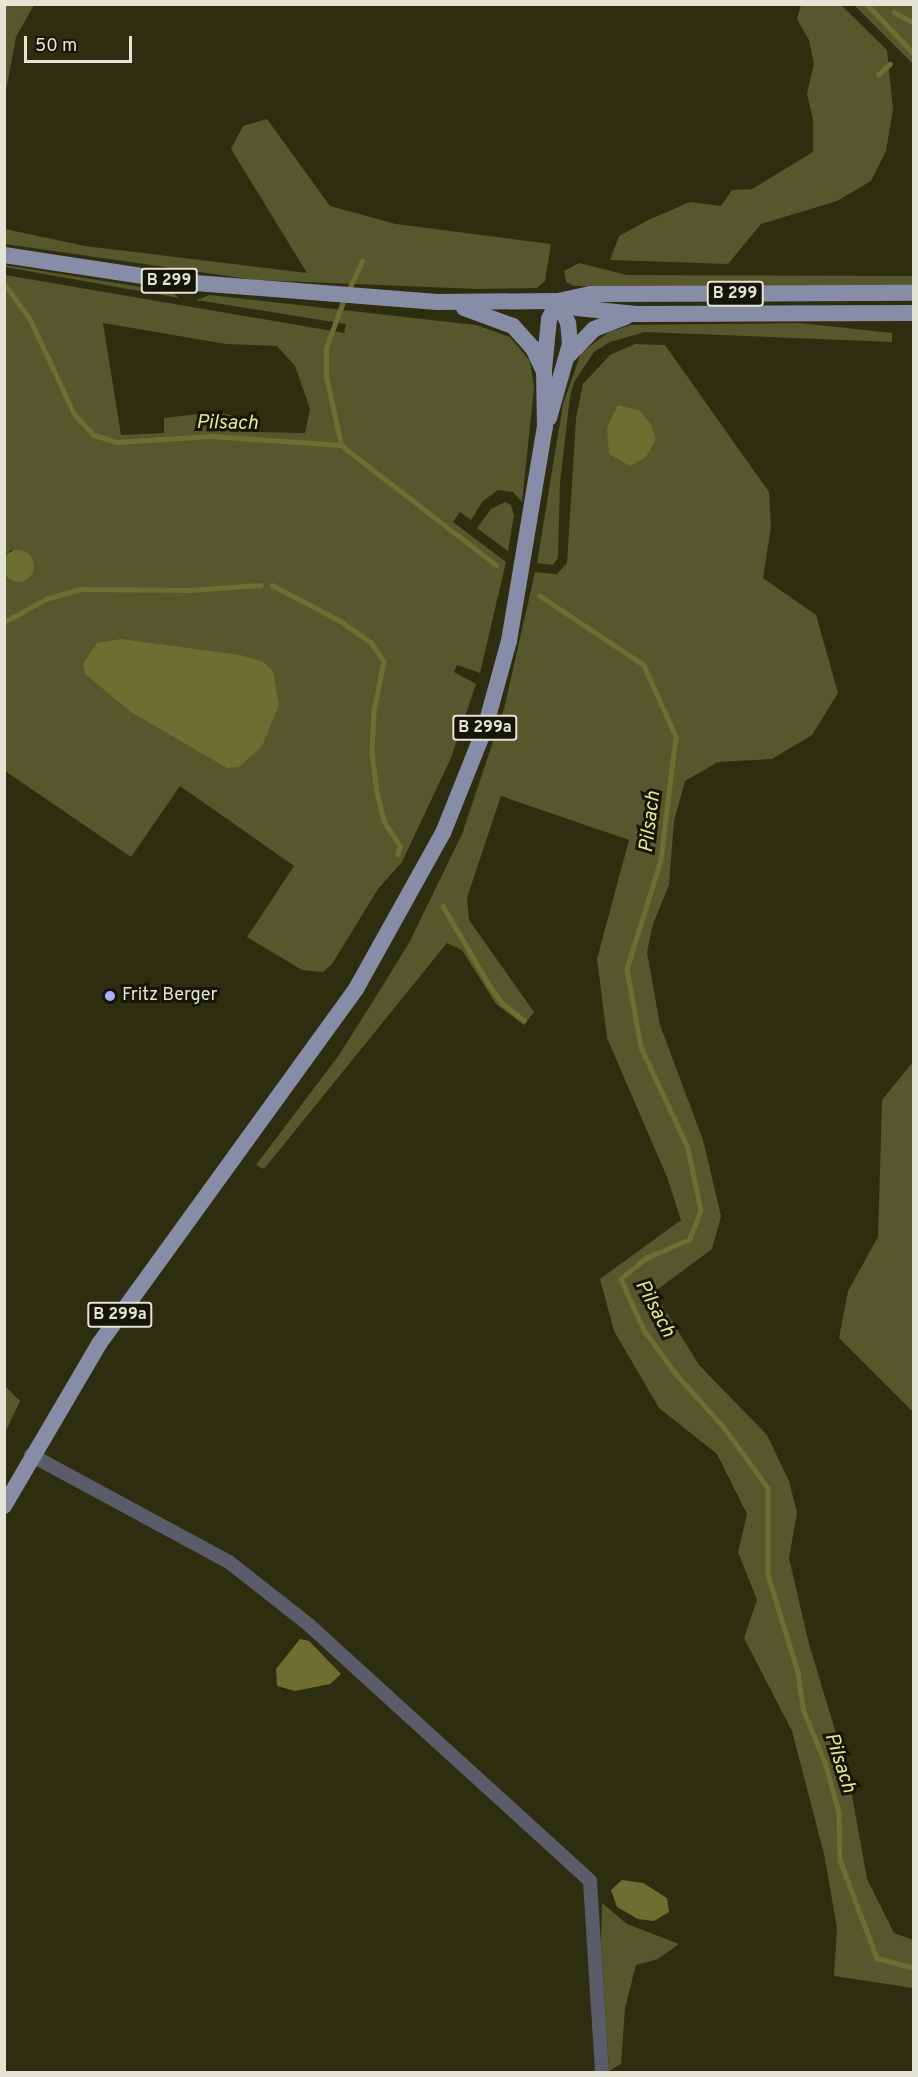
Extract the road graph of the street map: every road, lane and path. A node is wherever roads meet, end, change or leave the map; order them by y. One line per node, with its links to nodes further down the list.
1 (4, 255): 4 (main road, B 299)
2 (914, 293): 3 (main road, B 299)
3 (558, 301): 4 (main road, B 299); 6 (main road, B 299); 7 (main road, B 299a); 8 (main road, B 299a)
4 (436, 302): 8 (main road, B 299a)
5 (914, 313): 6 (main road, B 299)
6 (636, 315): 7 (main road, B 299a)
7 (568, 356): 9 (main road, B 299a)
8 (544, 370): 9 (main road, B 299a)
9 (545, 427): 10 (main road, B 299a)
10 (31, 1455): 11 (main road, B 299a); 12 (street)
11 (4, 1506)
12 (602, 2073)

